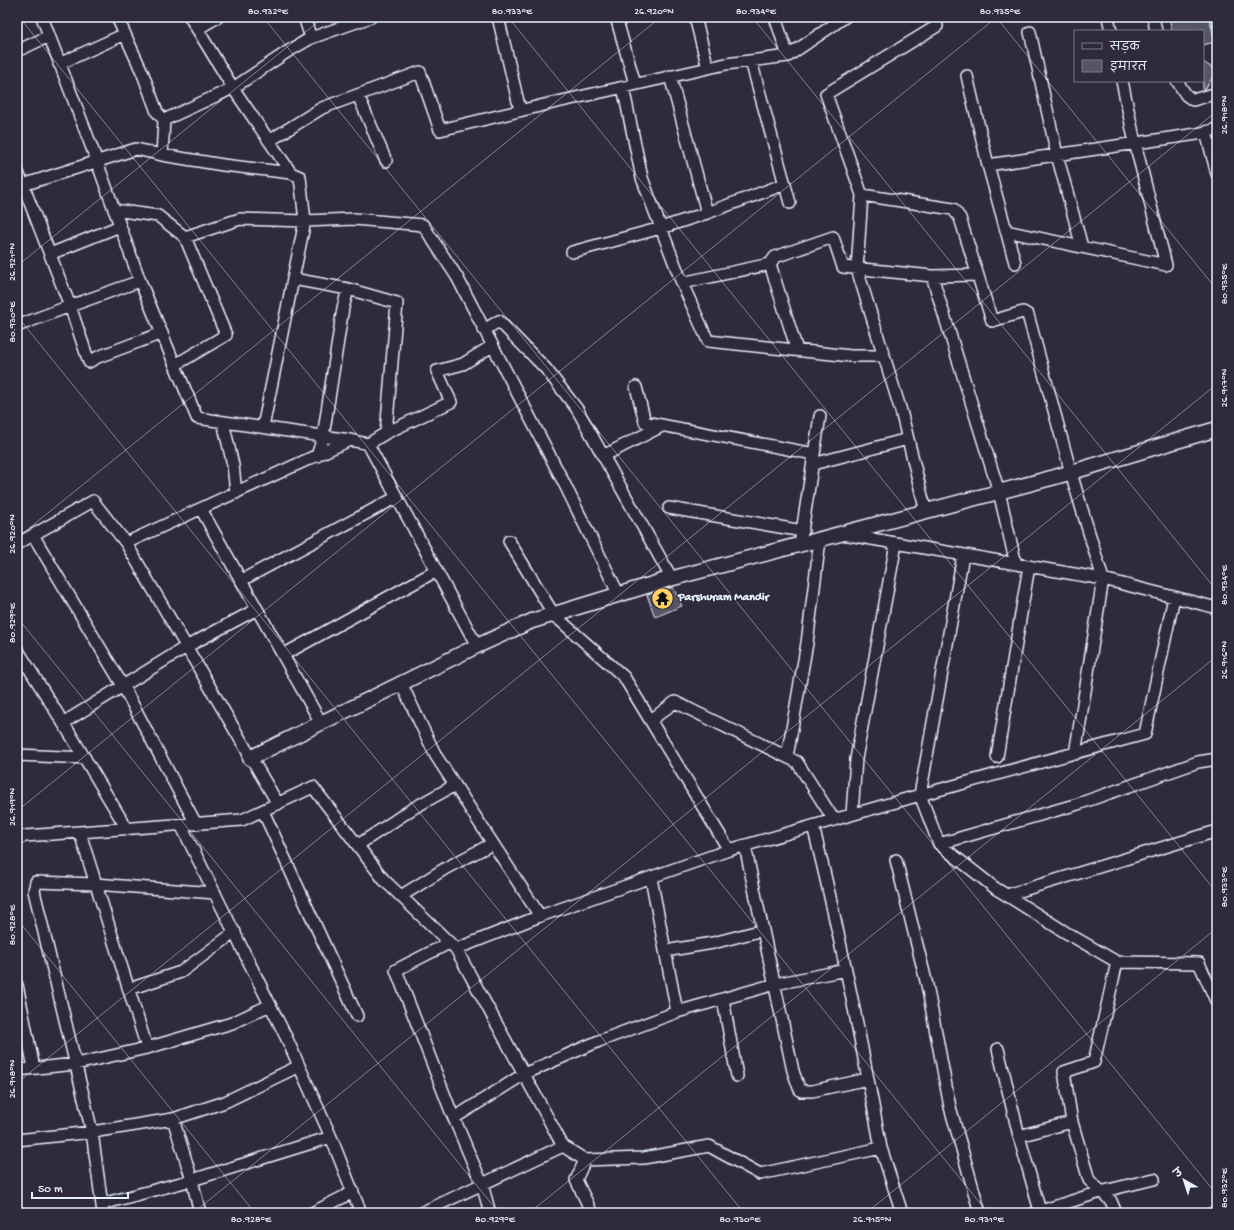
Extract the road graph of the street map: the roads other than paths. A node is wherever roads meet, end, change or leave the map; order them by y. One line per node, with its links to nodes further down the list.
1 (42, 17): 22 (street)
2 (117, 17): 21 (street)
3 (190, 17): 17 (street)
4 (218, 17): 17 (street)
5 (304, 17): 23 (street)
6 (371, 17): 23 (street)
7 (498, 17): 38 (street)
8 (616, 17): 33 (street)
9 (695, 17): 28 (street)
10 (775, 17): 25 (street)
11 (845, 17): 25 (street)
12 (935, 17): 53 (street)
13 (1108, 17): 18 (street)
14 (1153, 17): 19 (street)
15 (1216, 17): 16 (street)
16 (1217, 22)
17 (197, 28): 35 (street)
18 (1111, 30)
19 (1156, 30)
20 (1030, 32): 44 (street)
21 (125, 34): 27 (street); 39 (street)
22 (49, 36): 24 (street); 27 (street)
23 (311, 38): 35 (street)
24 (17, 51)
25 (788, 56): 26 (street)
26 (751, 61): 28 (street); 51 (street)
27 (59, 64): 46 (street)
28 (708, 68): 29 (street)
29 (670, 76): 33 (street); 56 (street)
30 (967, 76): 47 (street)
31 (1122, 82): 42 (street)
32 (1178, 82): 36 (street)
33 (634, 84): 34 (street)
34 (622, 87): 38 (street); 59 (street)
35 (233, 88): 39 (street); 41 (street)
36 (1217, 93)
37 (358, 95): 38 (street); 41 (street); 45 (street)
38 (520, 110)
39 (164, 120): 43 (street)
40 (1212, 130): 42 (street); 50 (street)
41 (269, 141): 49 (street)
42 (1135, 144): 44 (street); 62 (street)
43 (162, 155): 46 (street); 49 (street)
44 (1057, 155): 47 (street); 62 (street)
45 (386, 160)
46 (96, 161): 52 (street); 55 (street)
47 (988, 165): 60 (street)
48 (17, 170): 52 (street)
49 (291, 173): 57 (street)
50 (1217, 174)
51 (785, 184): 54 (street); 56 (street)
52 (20, 187): 64 (street)
53 (862, 195): 67 (street); 68 (street)
54 (790, 203)
55 (114, 210): 58 (street); 61 (street)
56 (707, 214): 59 (street)
57 (305, 221): 61 (street); 70 (street); 76 (street)
58 (120, 226): 64 (street); 71 (street)
59 (661, 228): 63 (street); 72 (street)
60 (1006, 231): 62 (street); 65 (street)
61 (186, 237): 81 (street)
62 (1082, 247)
63 (572, 252)
64 (50, 254): 74 (street)
65 (1015, 263)
66 (770, 264): 67 (street); 72 (street); 79 (street)
67 (857, 269): 69 (street); 80 (street)
68 (978, 275): 69 (street); 96 (street)
69 (932, 276): 97 (street)
70 (293, 279): 73 (street); 86 (street)
71 (140, 281): 74 (street); 77 (street)
72 (682, 283): 79 (street)
73 (348, 289): 88 (street); 89 (street)
74 (70, 306): 75 (street); 77 (street)
75 (17, 326)
76 (484, 330): 78 (street); 94 (street)
77 (162, 333): 81 (street)
78 (492, 346): 88 (street); 119 (street)
79 (798, 350): 80 (street)
80 (884, 356): 90 (street)
81 (175, 365): 84 (street)
82 (636, 387): 85 (street)
83 (820, 416): 95 (street)
84 (223, 422): 86 (street); 98 (street)
85 (662, 426): 94 (street); 95 (street)
86 (263, 427): 89 (street)
87 (1217, 429): 96 (street)
88 (386, 433): 92 (street)
89 (322, 436): 91 (street); 93 (street)
90 (908, 438): 95 (street); 102 (street)
91 (350, 440): 92 (street); 93 (street)
92 (368, 444): 99 (street)
93 (317, 456): 98 (street)
94 (603, 456): 116 (street)
95 (813, 459): 103 (street)
96 (1071, 473): 97 (street); 117 (street)
97 (999, 492): 102 (street); 113 (street)
98 (236, 493): 101 (street)
99 (397, 497): 115 (street); 118 (street)
100 (669, 508): 103 (street)
101 (201, 509): 108 (street); 118 (street)
102 (926, 512): 104 (street)
103 (803, 531): 111 (street)
104 (841, 534): 106 (street); 110 (street)
105 (33, 535): 108 (street); 109 (street); 129 (street)
106 (820, 540): 111 (street); 135 (street)
107 (509, 541): 123 (street)
108 (126, 543): 125 (street)
109 (17, 544)
110 (896, 544): 112 (street); 144 (street)
111 (800, 545): 116 (street)
112 (963, 555): 113 (street); 141 (street)
113 (1016, 564): 114 (street)
114 (1029, 566): 117 (street); 136 (street)
115 (436, 571): 124 (street); 127 (street)
116 (672, 579): 119 (street)
117 (1103, 579): 120 (street); 133 (street)
118 (242, 580): 122 (street)
119 (619, 595): 123 (street)
120 (1174, 597): 121 (street); 133 (street)
121 (1217, 608)
122 (257, 609): 125 (street); 127 (street)
123 (554, 615): 124 (street); 130 (street)
124 (477, 646): 128 (street)
125 (186, 647): 129 (street); 138 (street)
126 (17, 649): 131 (street)
127 (283, 655): 132 (street)
128 (401, 683): 132 (street); 140 (street)
129 (123, 686): 131 (street); 146 (street)
130 (651, 720): 135 (street); 157 (street)
131 (63, 723): 137 (street)
132 (321, 723): 138 (street)
133 (1075, 754): 141 (street)
134 (17, 755): 137 (street)
135 (787, 757): 145 (street)
136 (997, 757)
137 (85, 758): 149 (street)
138 (250, 758): 142 (street)
139 (1217, 759): 154 (street)
140 (455, 785): 153 (street); 155 (street)
141 (920, 795): 144 (street); 154 (street)
142 (278, 804): 143 (street); 155 (street)
143 (263, 811): 146 (street); 178 (street)
144 (852, 814): 145 (street)
145 (834, 820): 148 (street)
146 (196, 824): 147 (street)
147 (181, 825): 149 (street); 161 (street)
148 (813, 826): 156 (street); 170 (street)
149 (127, 829): 151 (street)
150 (1217, 831): 163 (street)
151 (80, 833): 152 (street); 160 (street)
152 (17, 839)
153 (492, 844): 162 (street); 164 (street)
154 (939, 844): 163 (street)
155 (358, 845): 162 (street)
156 (745, 846): 157 (street); 165 (street)
157 (729, 850): 159 (street)
158 (896, 860): 212 (street)
159 (651, 878): 164 (street); 168 (street)
160 (95, 884): 161 (street); 173 (street); 181 (street)
161 (216, 893): 166 (street)
162 (401, 896): 167 (street)
163 (1007, 896): 169 (street)
164 (540, 916): 167 (street)
165 (763, 930): 168 (street); 171 (street)
166 (235, 932): 173 (street); 176 (street)
167 (453, 946): 185 (street); 188 (street)
168 (665, 951): 177 (street)
169 (1117, 962): 175 (street); 190 (street)
170 (846, 970): 171 (street); 187 (street)
171 (775, 984): 174 (street); 187 (street)
172 (17, 985): 183 (street)
173 (129, 989): 179 (street)
174 (723, 999): 177 (street); 186 (street)
175 (1217, 1003)
176 (270, 1005): 179 (street); 182 (street)
177 (677, 1012): 185 (street)
178 (357, 1016)
179 (147, 1048): 181 (street)
180 (998, 1049): 192 (street)
181 (76, 1064): 183 (street); 191 (street)
182 (299, 1066): 189 (street); 193 (street)
183 (34, 1068): 184 (street)
184 (17, 1070)
185 (524, 1074): 188 (street); 195 (street)
186 (737, 1076)
187 (868, 1079): 196 (street)
188 (454, 1118): 200 (street)
189 (173, 1119): 191 (street); 199 (street)
190 (1072, 1122): 192 (street); 202 (street)
191 (92, 1132): 194 (street); 203 (street)
192 (1019, 1136): 204 (street)
193 (331, 1137): 199 (street); 201 (street)
194 (17, 1140)
195 (563, 1146): 197 (street); 200 (street)
196 (881, 1148): 197 (street); 211 (street)
197 (585, 1160): 210 (street)
198 (1154, 1179): 202 (street)
199 (192, 1180): 203 (street); 205 (street)
200 (482, 1184): 208 (street); 209 (street)
201 (353, 1192): 206 (street); 207 (street)
202 (1100, 1192): 204 (street); 213 (street)
203 (102, 1208)
204 (1038, 1212)
205 (200, 1213)
206 (312, 1213)
207 (361, 1213)
208 (421, 1213)
209 (490, 1213)
210 (592, 1213)
211 (902, 1213)
212 (980, 1213)
213 (1116, 1213)

